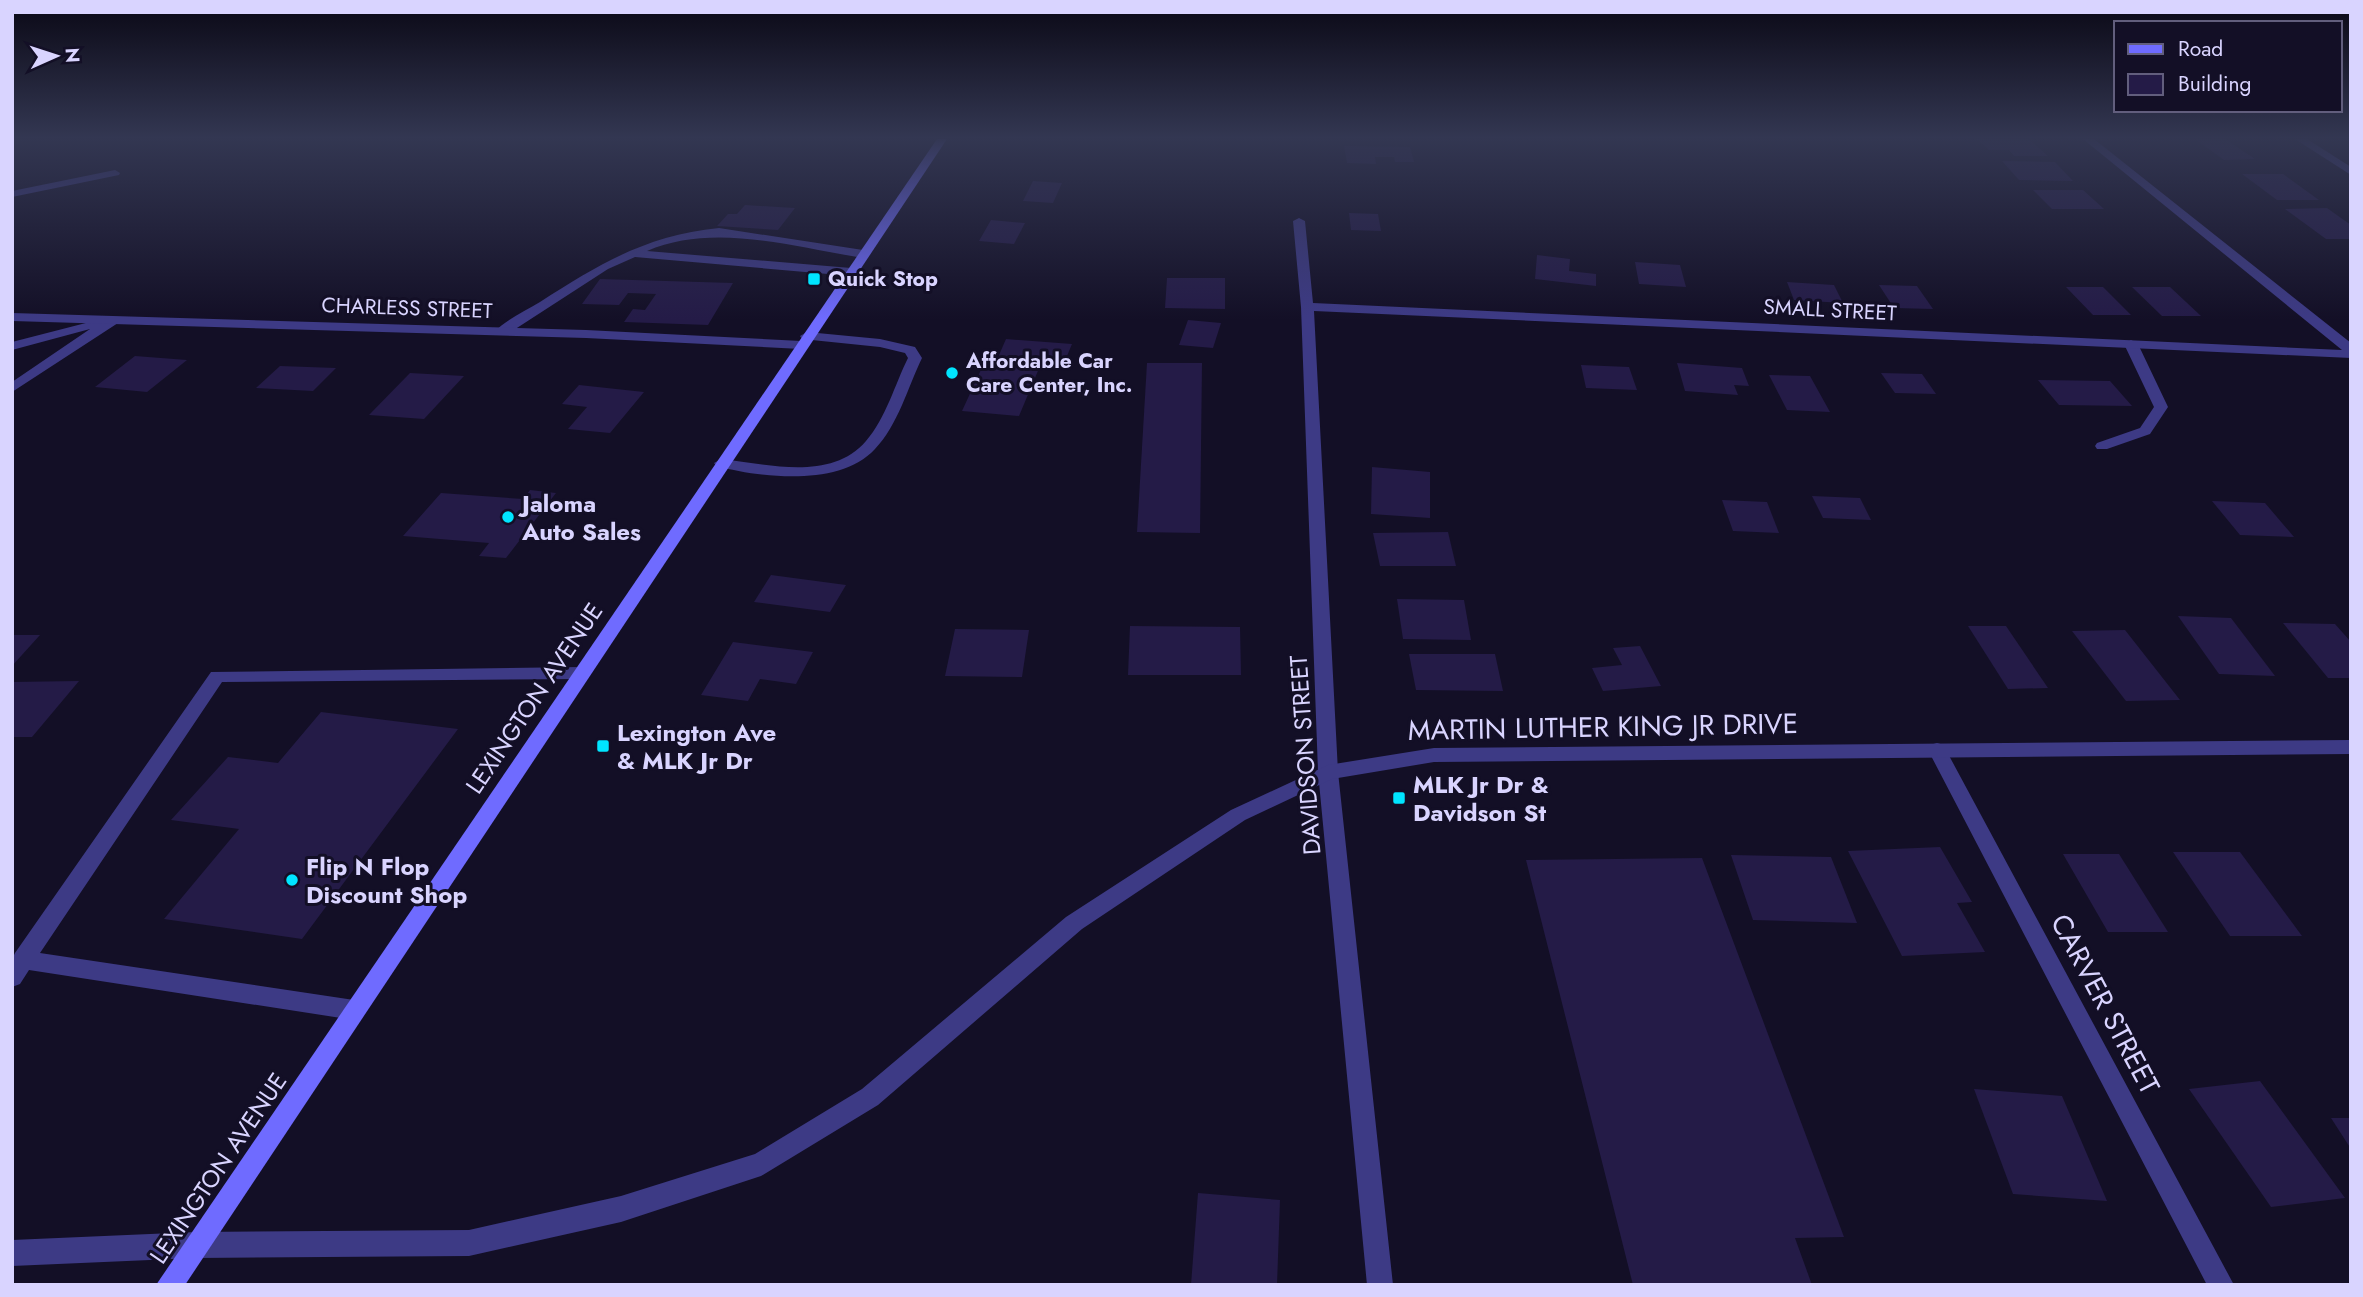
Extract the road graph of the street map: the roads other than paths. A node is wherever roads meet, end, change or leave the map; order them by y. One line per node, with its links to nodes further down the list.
1 (900, 200): 5 (main road, LEXINGTON AVENUE)
2 (2163, 200): 14 (street)
3 (1299, 220): 7 (street, DAVIDSON STREET)
4 (633, 253): 5 (street); 6 (street); 10 (street)
5 (863, 254): 6 (main road, LEXINGTON AVENUE)
6 (851, 272): 11 (main road, LEXINGTON AVENUE)
7 (1307, 307): 12 (street, SMALL STREET); 21 (street, DAVIDSON STREET)
8 (12, 317): 9 (street, CHARLESS STREET)
9 (113, 320): 10 (street, CHARLESS STREET); 13 (street); 15 (street)
10 (501, 332): 11 (street, CHARLESS STREET)
11 (804, 340): 17 (main road, LEXINGTON AVENUE); 17 (street, CHARLESS STREET)
12 (2131, 344): 14 (street, SMALL STREET); 16 (street)
13 (12, 346)
14 (2351, 352)
15 (16, 383)
16 (2102, 446)
17 (721, 463): 18 (main road, LEXINGTON AVENUE)
18 (580, 673): 22 (street); 23 (main road, LEXINGTON AVENUE)
19 (2351, 747): 20 (street, MARTIN LUTHER KING JR DRIVE)
20 (1937, 750): 21 (street, MARTIN LUTHER KING JR DRIVE); 28 (street, CARVER STREET)
21 (1328, 772): 24 (street, MARTIN LUTHER KING JR DRIVE); 27 (street, DAVIDSON STREET)
22 (18, 969): 23 (street)
23 (354, 1010): 24 (main road, LEXINGTON AVENUE)
24 (196, 1245): 25 (street, MARTIN LUTHER KING JR DRIVE); 26 (main road, LEXINGTON AVENUE)
25 (12, 1253)
26 (169, 1285)
27 (1380, 1285)
28 (2221, 1285)

